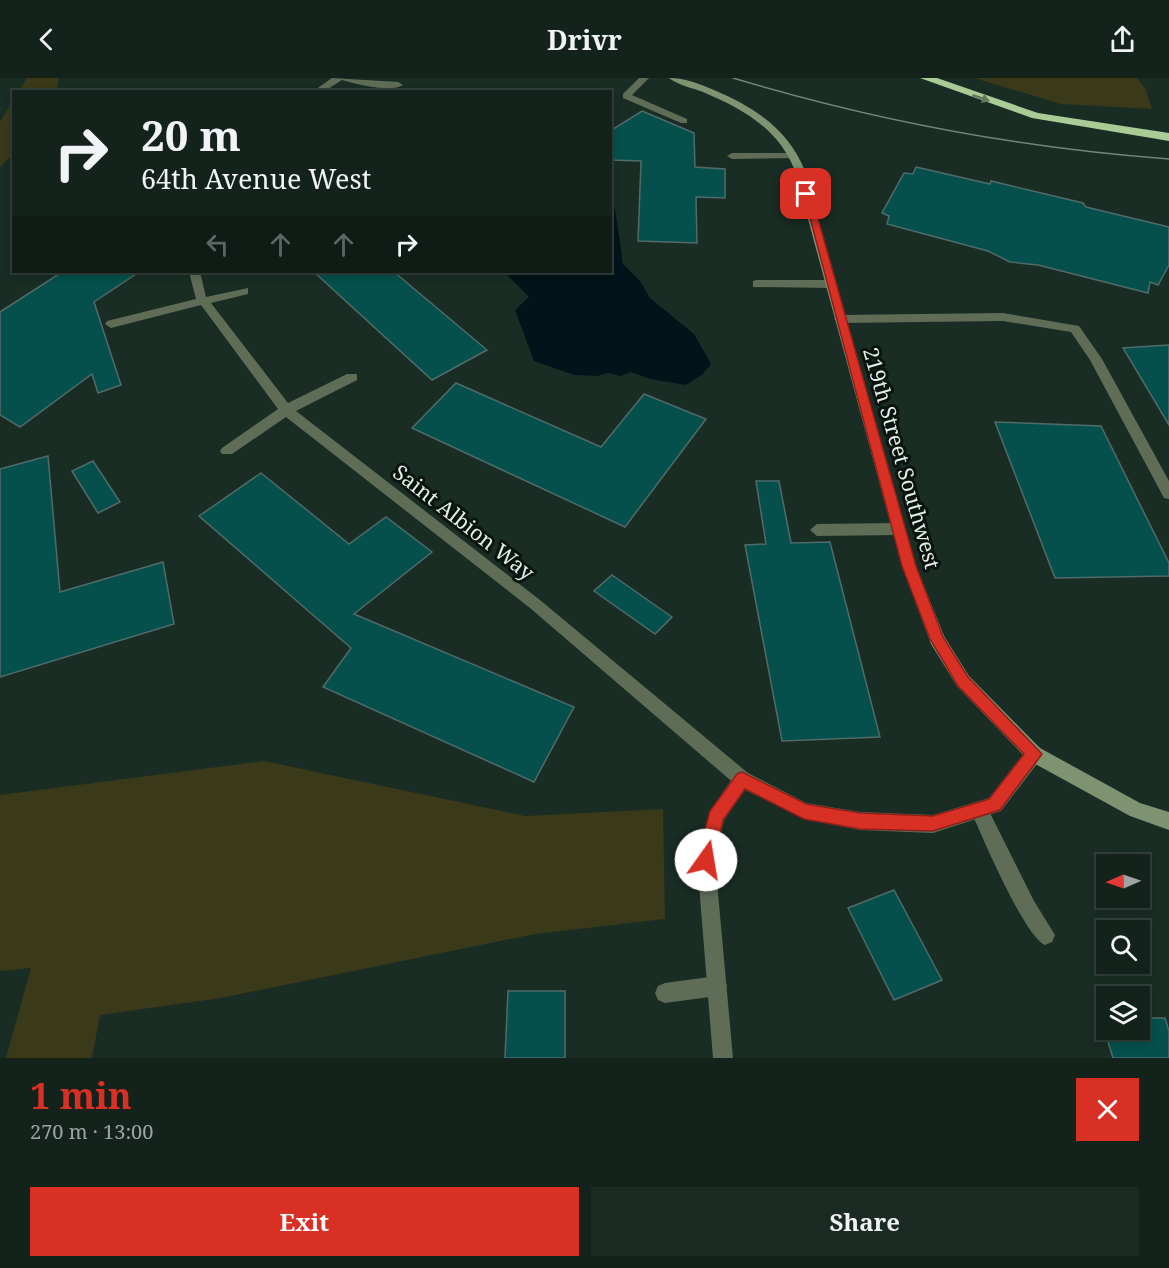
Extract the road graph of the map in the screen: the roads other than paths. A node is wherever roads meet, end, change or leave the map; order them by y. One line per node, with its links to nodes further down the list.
1 (338, 78): 7 (street)
2 (644, 78): 8 (street)
3 (674, 78): 12 (street)
4 (926, 78): 10 (highway, one-way to 10)
5 (350, 79): 6 (street)
6 (398, 85)
7 (319, 90)
8 (684, 121)
9 (1169, 124): 10 (highway)
10 (1090, 125): 11 (highway)
11 (1169, 137)
12 (790, 150): 13 (street); 16 (street, 219th Street Southwest)
13 (732, 156)
14 (195, 273): 18 (street, Saint Albion Way)
15 (757, 284): 16 (street)
16 (831, 284): 19 (street, 219th Street Southwest)
17 (244, 291): 18 (street)
18 (203, 300): 20 (street); 22 (street, Saint Albion Way)
19 (840, 319): 24 (street); 26 (street, 219th Street Southwest)
20 (111, 324)
21 (352, 377): 22 (street)
22 (286, 410): 23 (street); 28 (street, Saint Albion Way)
23 (227, 451)
24 (1169, 494)
25 (817, 530): 26 (street)
26 (899, 530): 27 (street, 219th Street Southwest)
27 (1034, 754): 29 (street, Saint Albion Way); 30 (street, 219th Street Southwest)
28 (742, 779): 29 (street, Saint Albion Way); 32 (street)
29 (979, 809): 31 (street)
30 (1169, 821)
31 (1045, 935)
32 (717, 986): 33 (street); 34 (street)
33 (665, 993)
34 (723, 1058)

